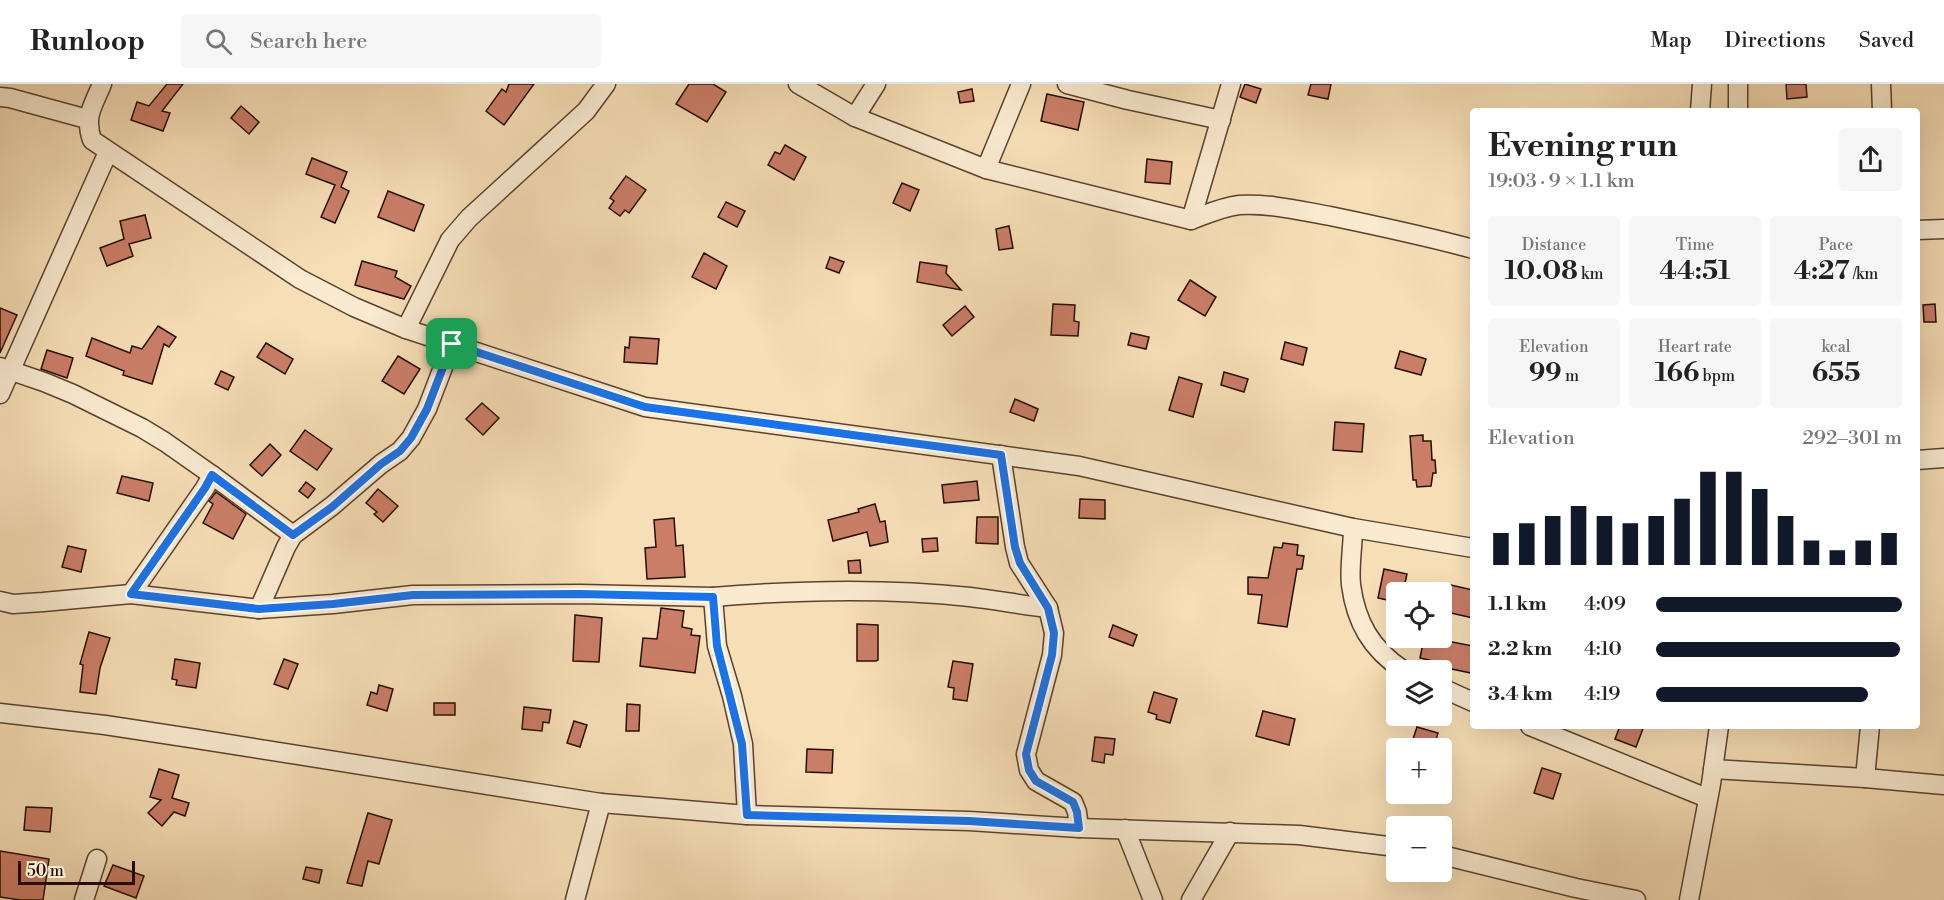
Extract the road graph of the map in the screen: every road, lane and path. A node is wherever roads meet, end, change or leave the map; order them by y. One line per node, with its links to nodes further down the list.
1 (102, 84): 17 (street)
2 (606, 84): 25 (street)
3 (798, 84): 16 (street)
4 (876, 84): 16 (street)
5 (1021, 84): 20 (street)
6 (1067, 84): 18 (street)
7 (1231, 84): 18 (street)
8 (1738, 84): 14 (street)
9 (1881, 84): 15 (street)
10 (1702, 87): 12 (street); 13 (street)
11 (0, 97): 17 (street)
12 (1688, 108)
13 (1700, 108)
14 (1738, 108)
15 (1882, 108)
16 (855, 117): 20 (street)
17 (87, 119): 19 (street)
18 (1221, 120): 21 (street)
19 (108, 152): 25 (street); 27 (street)
20 (986, 169): 21 (street)
21 (1191, 220): 24 (street)
22 (1944, 229): 23 (street)
23 (1920, 230)
24 (1470, 248)
25 (406, 329): 26 (street)
26 (452, 344): 29 (street); 34 (street)
27 (6, 369): 28 (street); 32 (street)
28 (0, 394)
29 (1001, 455): 33 (street); 39 (street)
30 (1944, 458): 31 (street)
31 (1920, 460)
32 (212, 475): 34 (street); 36 (street)
33 (1353, 528): 35 (street); 41 (street)
34 (293, 535): 40 (street)
35 (1470, 548)
36 (131, 594): 38 (street); 40 (street)
37 (713, 597): 39 (street); 40 (street); 53 (street)
38 (0, 601)
39 (1048, 608): 54 (street)
40 (259, 609)
41 (1387, 660)
42 (1452, 693): 43 (street)
43 (1470, 701)
44 (0, 713): 52 (street)
45 (1537, 729): 51 (street)
46 (1719, 729): 48 (street)
47 (1870, 729): 49 (street)
48 (1713, 769): 49 (street); 51 (street)
49 (1865, 778): 50 (street)
50 (1944, 784)
51 (1707, 798): 66 (street)
52 (601, 803): 53 (street); 62 (street)
53 (747, 815): 54 (street)
54 (1079, 828): 55 (street)
55 (1125, 829): 56 (street); 63 (street)
56 (1230, 832): 57 (street); 64 (street)
57 (1386, 847)
58 (1452, 858): 60 (street)
59 (97, 859): 61 (street)
60 (1575, 894): 65 (street)
61 (84, 900)
62 (575, 900)
63 (1153, 900)
64 (1191, 900)
65 (1636, 900)
66 (1689, 900)

